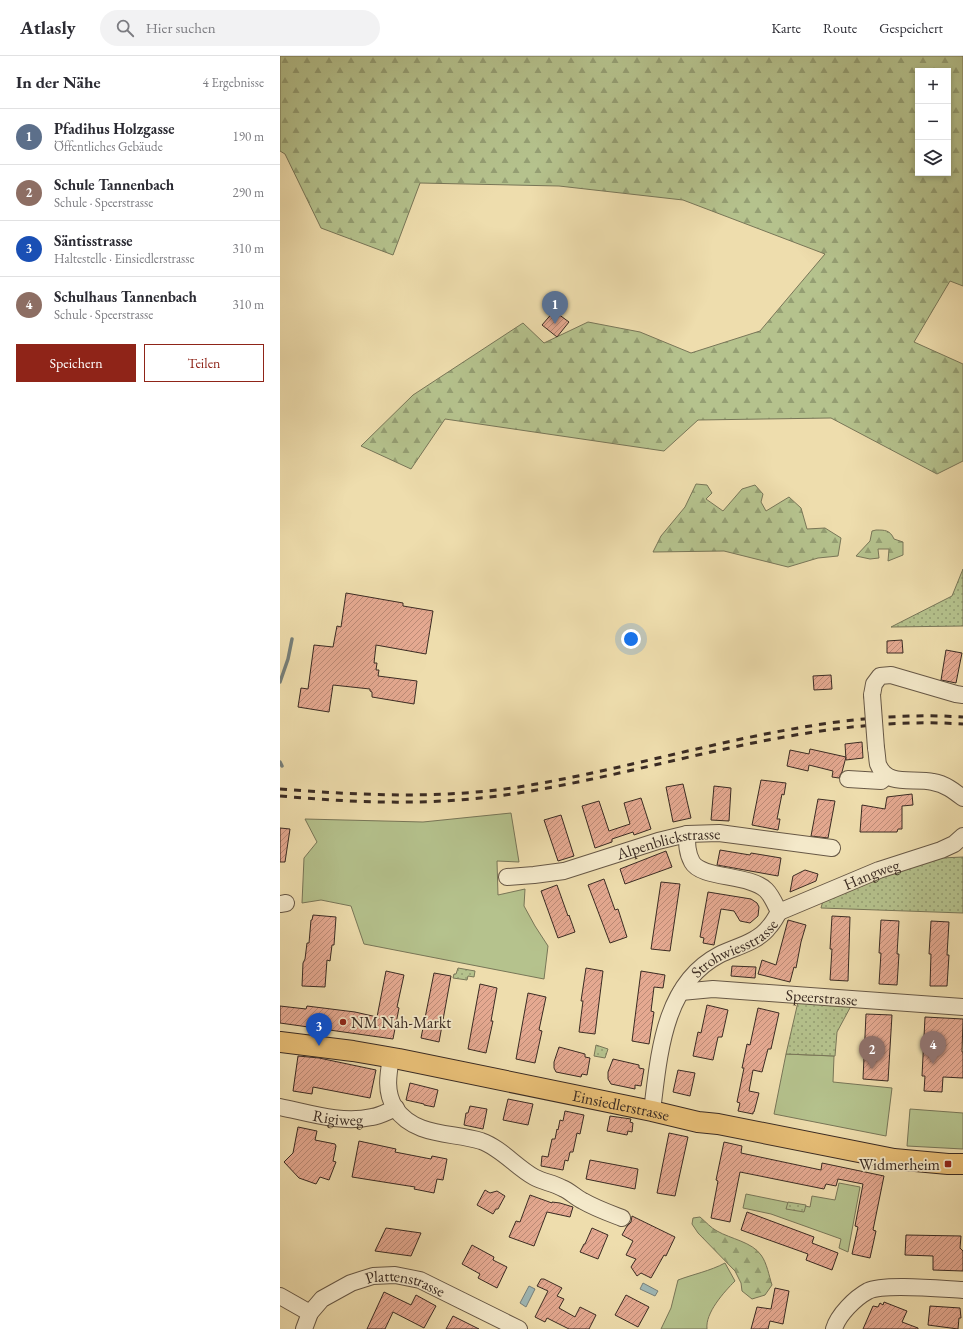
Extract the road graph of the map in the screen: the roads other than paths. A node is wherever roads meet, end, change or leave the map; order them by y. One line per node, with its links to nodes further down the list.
1 (963, 695): 2 (street, bridge)
2 (887, 776): 3 (street); 4 (street)
3 (848, 779)
4 (963, 798)
5 (687, 834): 7 (street, Alpenblickstrasse); 8 (street, Alpenblickstrasse); 9 (street, Strohwiesstrasse)
6 (963, 836): 9 (street, Hangweg)
7 (832, 848)
8 (507, 876)
9 (779, 912): 10 (street, Strohwiesstrasse)
10 (681, 992): 11 (street, Speerstrasse); 16 (street, Strohwiesstrasse)
11 (963, 1007)
12 (280, 1042): 13 (main road, Einsiedlerstrasse)
13 (391, 1058): 15 (street); 16 (main road, Einsiedlerstrasse)
14 (280, 1107): 15 (street, Rigiweg)
15 (396, 1108): 18 (street)
16 (652, 1111): 17 (main road, Einsiedlerstrasse)
17 (963, 1164)
18 (622, 1218)
19 (963, 1290): 24 (street)
20 (280, 1296): 21 (street)
21 (310, 1313): 22 (street, Plattenstrasse); 23 (street, Plattenstrasse)
22 (304, 1329)
23 (519, 1329)
24 (834, 1329)

